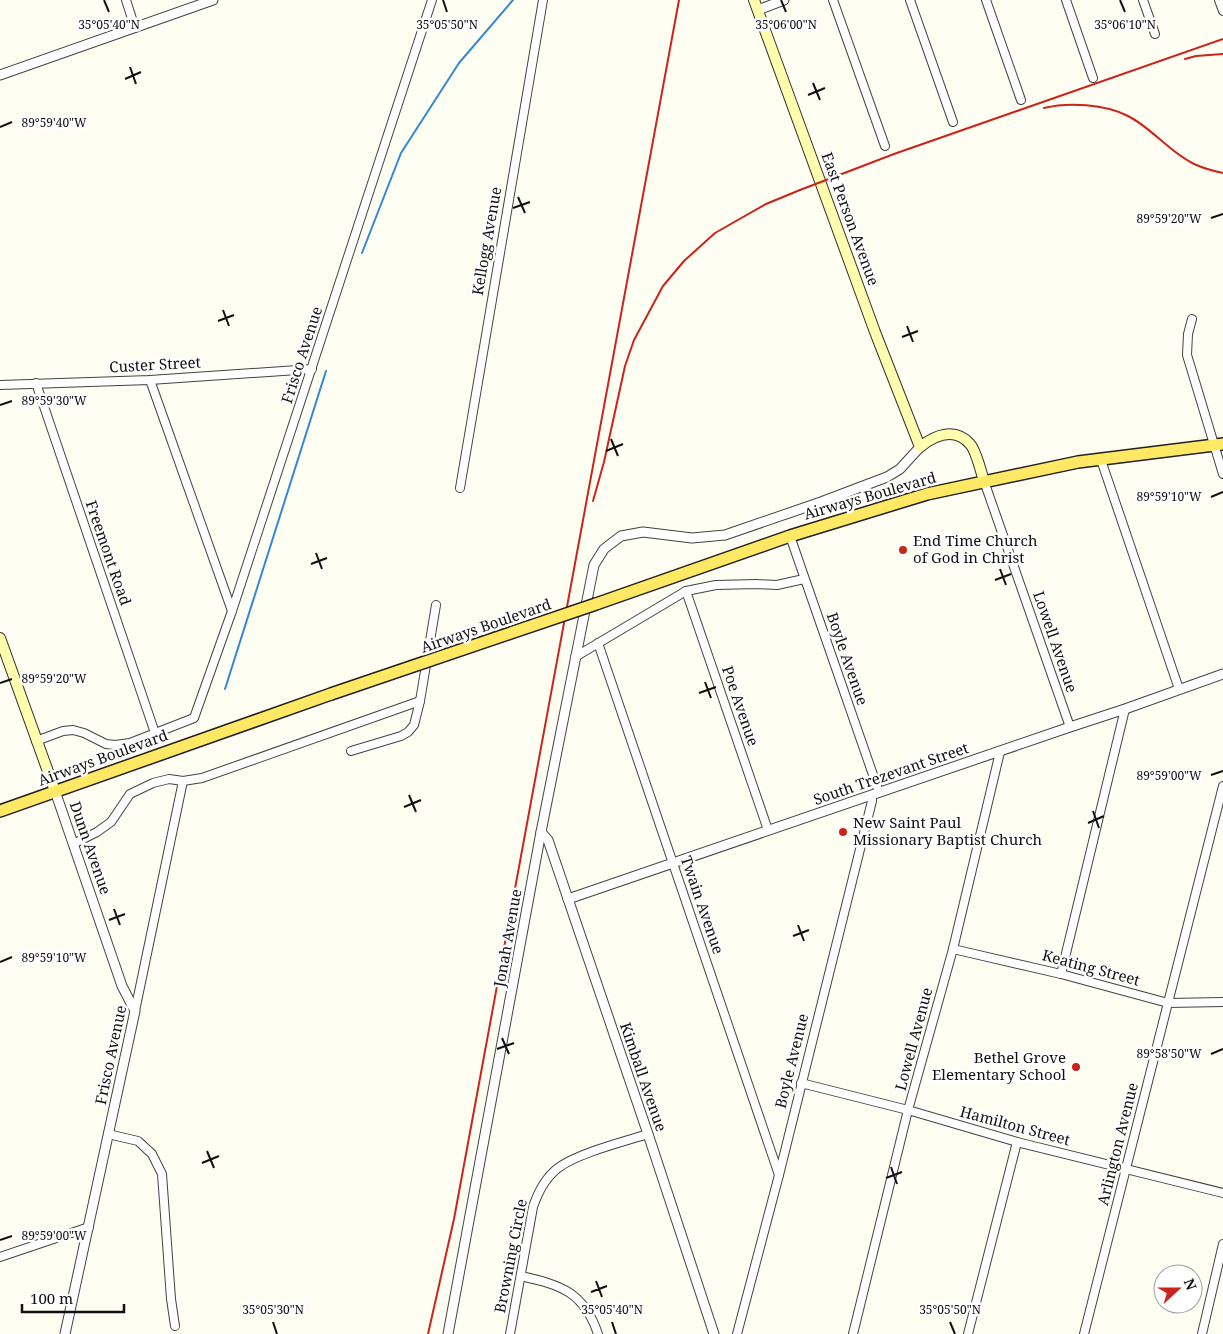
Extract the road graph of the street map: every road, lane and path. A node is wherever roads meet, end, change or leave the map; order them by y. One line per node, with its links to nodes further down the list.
1 (126, 0): 14 (street)
2 (213, 0): 14 (street)
3 (432, 0): 22 (street, Frisco Avenue)
4 (543, 0): 31 (street, Kellogg Avenue)
5 (784, 0): 12 (street)
6 (833, 0): 20 (street)
7 (910, 0): 19 (street)
8 (986, 0): 18 (street)
9 (1066, 0): 17 (street)
10 (1143, 0): 15 (street)
11 (1219, 0): 13 (street)
12 (756, 5): 27 (main road, East Person Avenue)
13 (1223, 11)
14 (135, 28): 16 (street)
15 (1155, 34)
16 (0, 75)
17 (1093, 78)
18 (1021, 100)
19 (954, 122)
20 (885, 146)
21 (1192, 319): 26 (street)
22 (312, 369): 23 (street, Custer Street); 37 (street, Frisco Avenue)
23 (150, 380): 24 (street, Custer Street); 37 (street)
24 (36, 383): 25 (street, Custer Street); 47 (street, Freemont Road)
25 (0, 385)
26 (1218, 445): 28 (main road, Airways Boulevard); 29 (street)
27 (920, 447): 30 (main road, Airways Boulevard); 33 (street, Airways Boulevard)
28 (1102, 460): 30 (main road, Airways Boulevard); 42 (street)
29 (1223, 474)
30 (984, 481): 32 (main road, Airways Boulevard); 46 (street, Lowell Avenue)
31 (460, 488)
32 (790, 536): 34 (street, Boyle Avenue); 53 (main road, Airways Boulevard, bridge)
33 (604, 549): 40 (street, Jonah Avenue)
34 (804, 580): 35 (street); 54 (street, Boyle Avenue)
35 (686, 591): 39 (street); 56 (street, Poe Avenue)
36 (436, 605): 43 (street)
37 (232, 612): 45 (street, Frisco Avenue)
38 (0, 638): 48 (main road, Dunn Avenue)
39 (598, 644): 40 (street); 59 (street, Twain Avenue)
40 (575, 656): 57 (street, Jonah Avenue)
41 (1223, 674): 42 (street, South Trezevant Street)
42 (1180, 689): 44 (street, South Trezevant Street)
43 (420, 701): 49 (street); 51 (street)
44 (1125, 709): 46 (street, South Trezevant Street); 62 (street)
45 (194, 718): 47 (street, Airways Boulevard)
46 (1070, 727): 50 (street, South Trezevant Street)
47 (155, 732): 48 (street, Airways Boulevard)
48 (36, 741): 53 (main road, Dunn Avenue)
49 (351, 751)
50 (1000, 752): 54 (street, South Trezevant Street); 61 (street, Lowell Avenue)
51 (183, 781): 58 (street); 65 (street, Frisco Avenue)
52 (1223, 786): 64 (street, Arlington Avenue)
53 (55, 792): 55 (main road, Airways Boulevard); 58 (street, Dunn Avenue)
54 (876, 793): 56 (street, South Trezevant Street); 66 (street, Boyle Avenue)
55 (0, 811)
56 (768, 830): 59 (street, South Trezevant Street)
57 (541, 832): 60 (street, Kimball Avenue); 80 (street, Jonah Avenue)
58 (73, 844): 65 (street, Dunn Avenue)
59 (674, 863): 60 (street, South Trezevant Street); 72 (street, Twain Avenue)
60 (568, 899): 69 (street, Kimball Avenue)
61 (953, 949): 62 (street, Keating Street); 67 (street, Lowell Avenue)
62 (1061, 974): 64 (street, Keating Street)
63 (1223, 1002): 64 (street, Keating Street)
64 (1168, 1003): 71 (street, Arlington Avenue)
65 (135, 1011): 68 (street, Frisco Avenue)
66 (801, 1083): 67 (street, Hamilton Street); 72 (street, Boyle Avenue)
67 (908, 1110): 70 (street, Hamilton Street); 85 (street, Lowell Avenue)
68 (108, 1134): 74 (street, Frisco Avenue); 78 (street)
69 (648, 1134): 77 (street, Browning Circle); 83 (street, Kimball Avenue)
70 (1017, 1142): 71 (street, Hamilton Street); 86 (street)
71 (1126, 1169): 73 (street, Hamilton Street); 87 (street, Arlington Avenue)
72 (779, 1175): 84 (street, Boyle Avenue)
73 (1223, 1193)
74 (89, 1228): 76 (street); 79 (street, Frisco Avenue)
75 (1223, 1244): 88 (street)
76 (0, 1256)
77 (521, 1276): 81 (street, Browning Circle); 82 (street)
78 (175, 1326)
79 (65, 1334)
80 (448, 1334)
81 (510, 1334)
82 (598, 1334)
83 (714, 1334)
84 (737, 1334)
85 (853, 1334)
86 (968, 1334)
87 (1084, 1334)
88 (1202, 1334)

